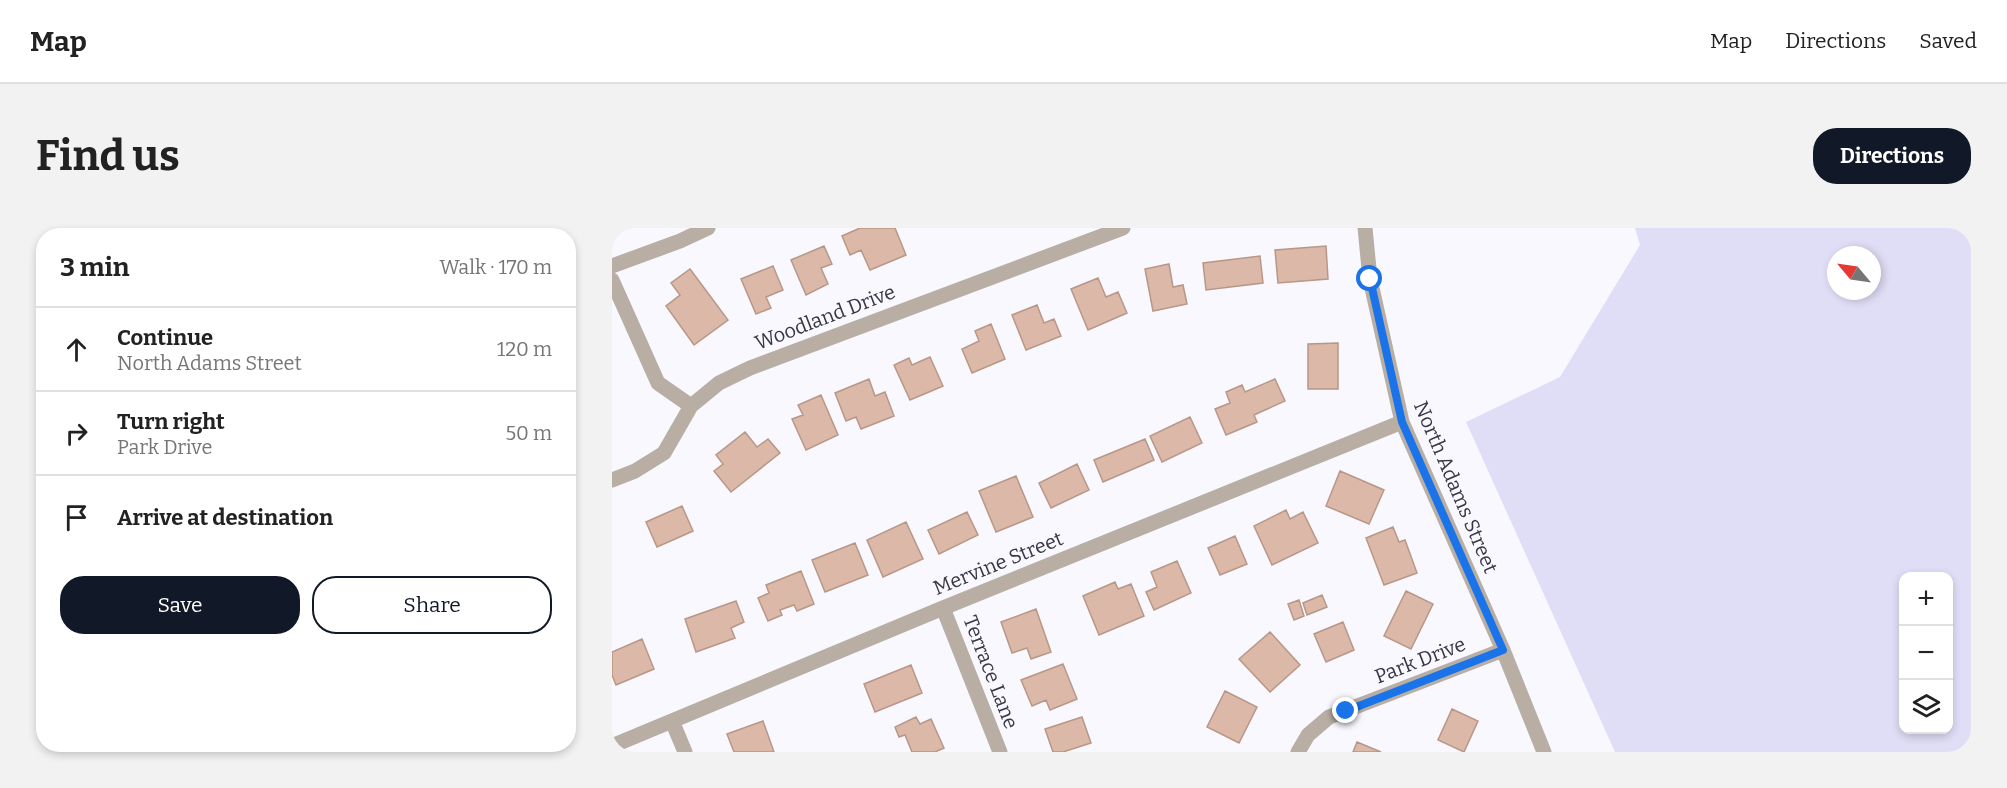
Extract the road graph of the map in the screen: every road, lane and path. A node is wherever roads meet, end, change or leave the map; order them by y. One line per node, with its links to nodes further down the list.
1 (708, 228): 4 (street)
2 (1123, 228): 6 (street, Woodland Drive)
3 (1365, 228): 7 (street, North Adams Street)
4 (612, 266)
5 (612, 280): 6 (street)
6 (691, 406): 8 (street)
7 (1402, 422): 9 (street, Mervine Street); 10 (street, North Adams Street)
8 (612, 480)
9 (943, 608): 11 (street, Mervine Street); 14 (street, Terrace Lane)
10 (1503, 650): 15 (street, Park Drive); 16 (street, North Adams Street)
11 (672, 721): 12 (street, Mervine Street); 13 (street)
12 (612, 746)
13 (685, 752)
14 (1000, 752)
15 (1298, 752)
16 (1544, 752)

